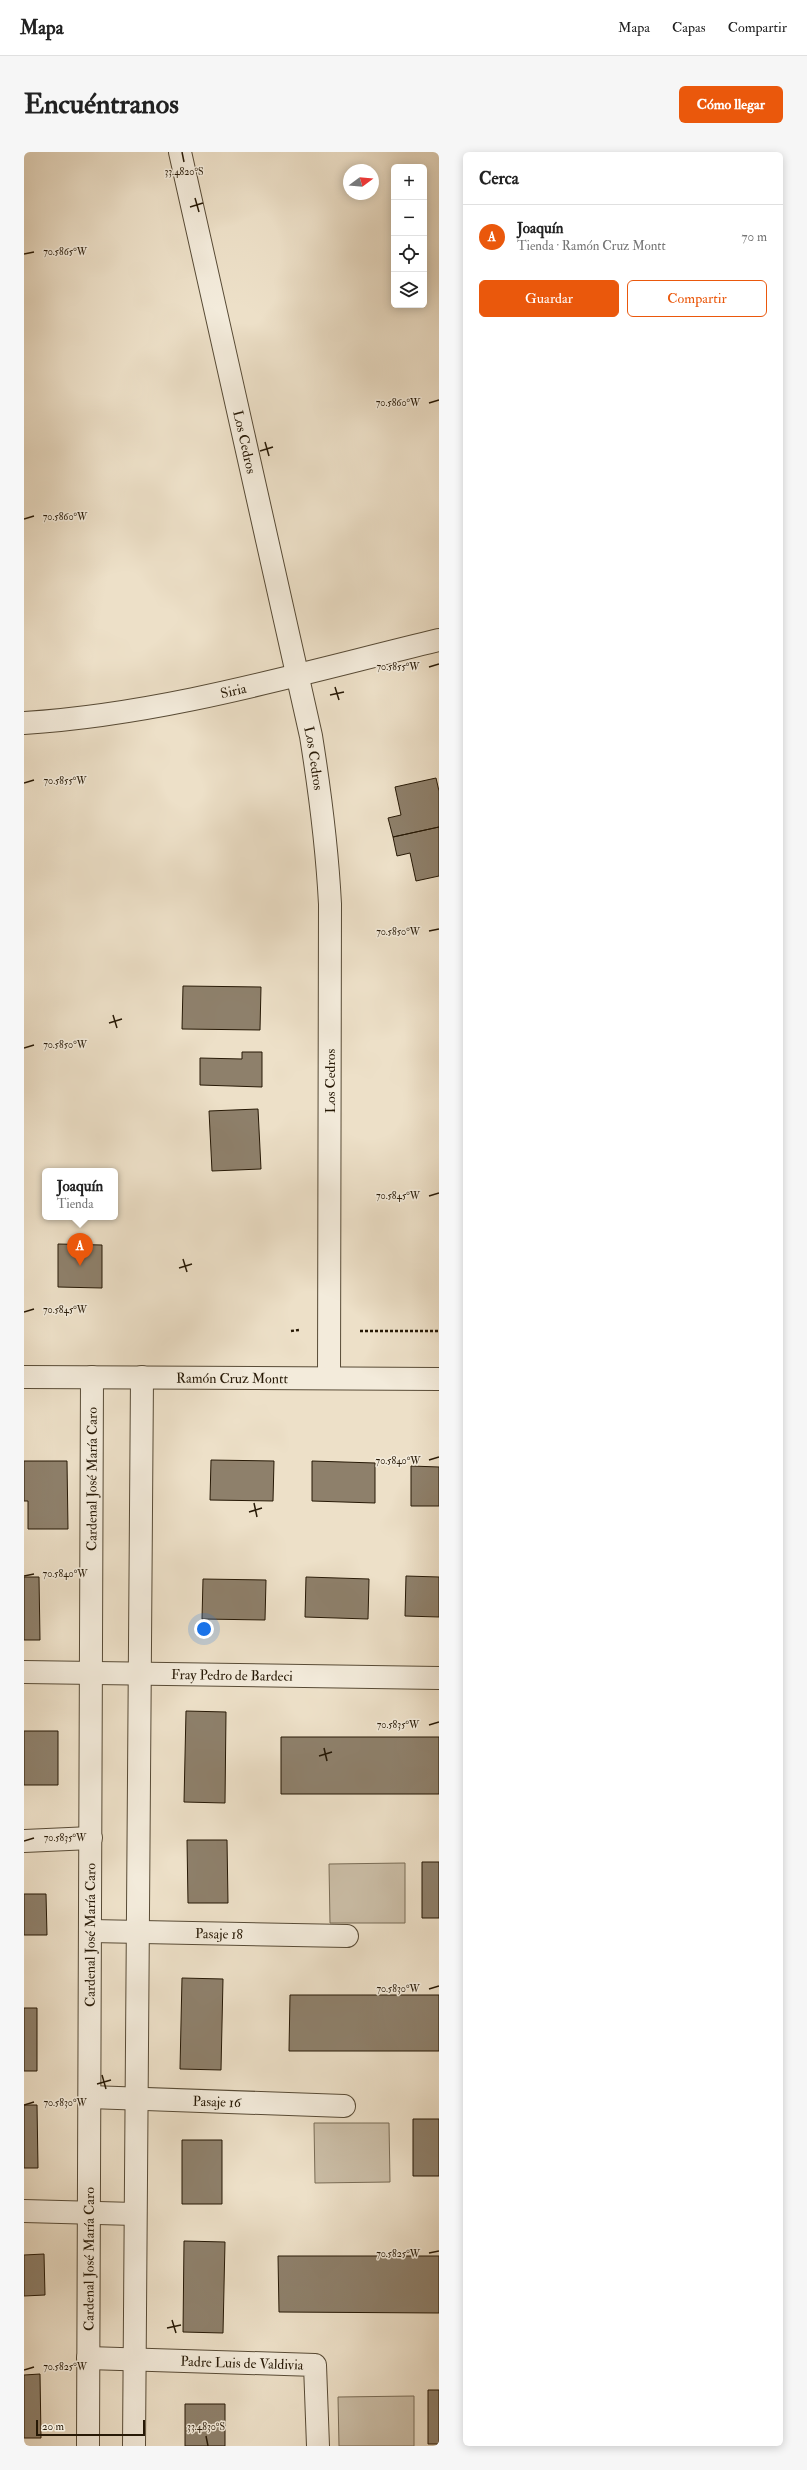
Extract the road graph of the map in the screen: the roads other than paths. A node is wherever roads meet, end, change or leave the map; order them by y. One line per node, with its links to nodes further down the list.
1 (180, 152): 3 (street, Los Cedros)
2 (439, 640): 3 (street, Siria)
3 (297, 674): 4 (street, Siria); 8 (street, Los Cedros)
4 (24, 723)
5 (24, 1377): 6 (street, Ramón Cruz Montt)
6 (92, 1377): 7 (street, Ramón Cruz Montt); 11 (street, Cardenal José María Caro)
7 (142, 1377): 8 (street, Ramón Cruz Montt); 12 (street)
8 (329, 1378): 9 (street, Ramón Cruz Montt)
9 (439, 1379)
10 (24, 1672): 11 (street, Fray Pedro de Bardeci)
11 (92, 1672): 12 (street, Fray Pedro de Bardeci); 14 (street, Cardenal José María Caro)
12 (140, 1673): 13 (street, Fray Pedro de Bardeci); 17 (street)
13 (439, 1678)
14 (92, 1838): 15 (street); 16 (street, Cardenal José María Caro)
15 (24, 1842)
16 (91, 1931): 17 (street, Pasaje 18); 19 (street, Cardenal José María Caro)
17 (138, 1932): 18 (street, Pasaje 18); 20 (street)
18 (347, 1936)
19 (90, 2097): 20 (street, Pasaje 16); 23 (street, Cardenal José María Caro)
20 (136, 2098): 21 (street, Pasaje 16); 24 (street)
21 (344, 2106)
22 (24, 2211): 23 (street)
23 (89, 2213): 24 (street); 25 (street, Cardenal José María Caro)
24 (135, 2214): 26 (street)
25 (88, 2358): 26 (street, Padre Luis de Valdivia); 27 (street, Cardenal José María Caro)
26 (134, 2360): 28 (street); 29 (street, Padre Luis de Valdivia)
27 (88, 2446)
28 (134, 2446)
29 (318, 2446)

